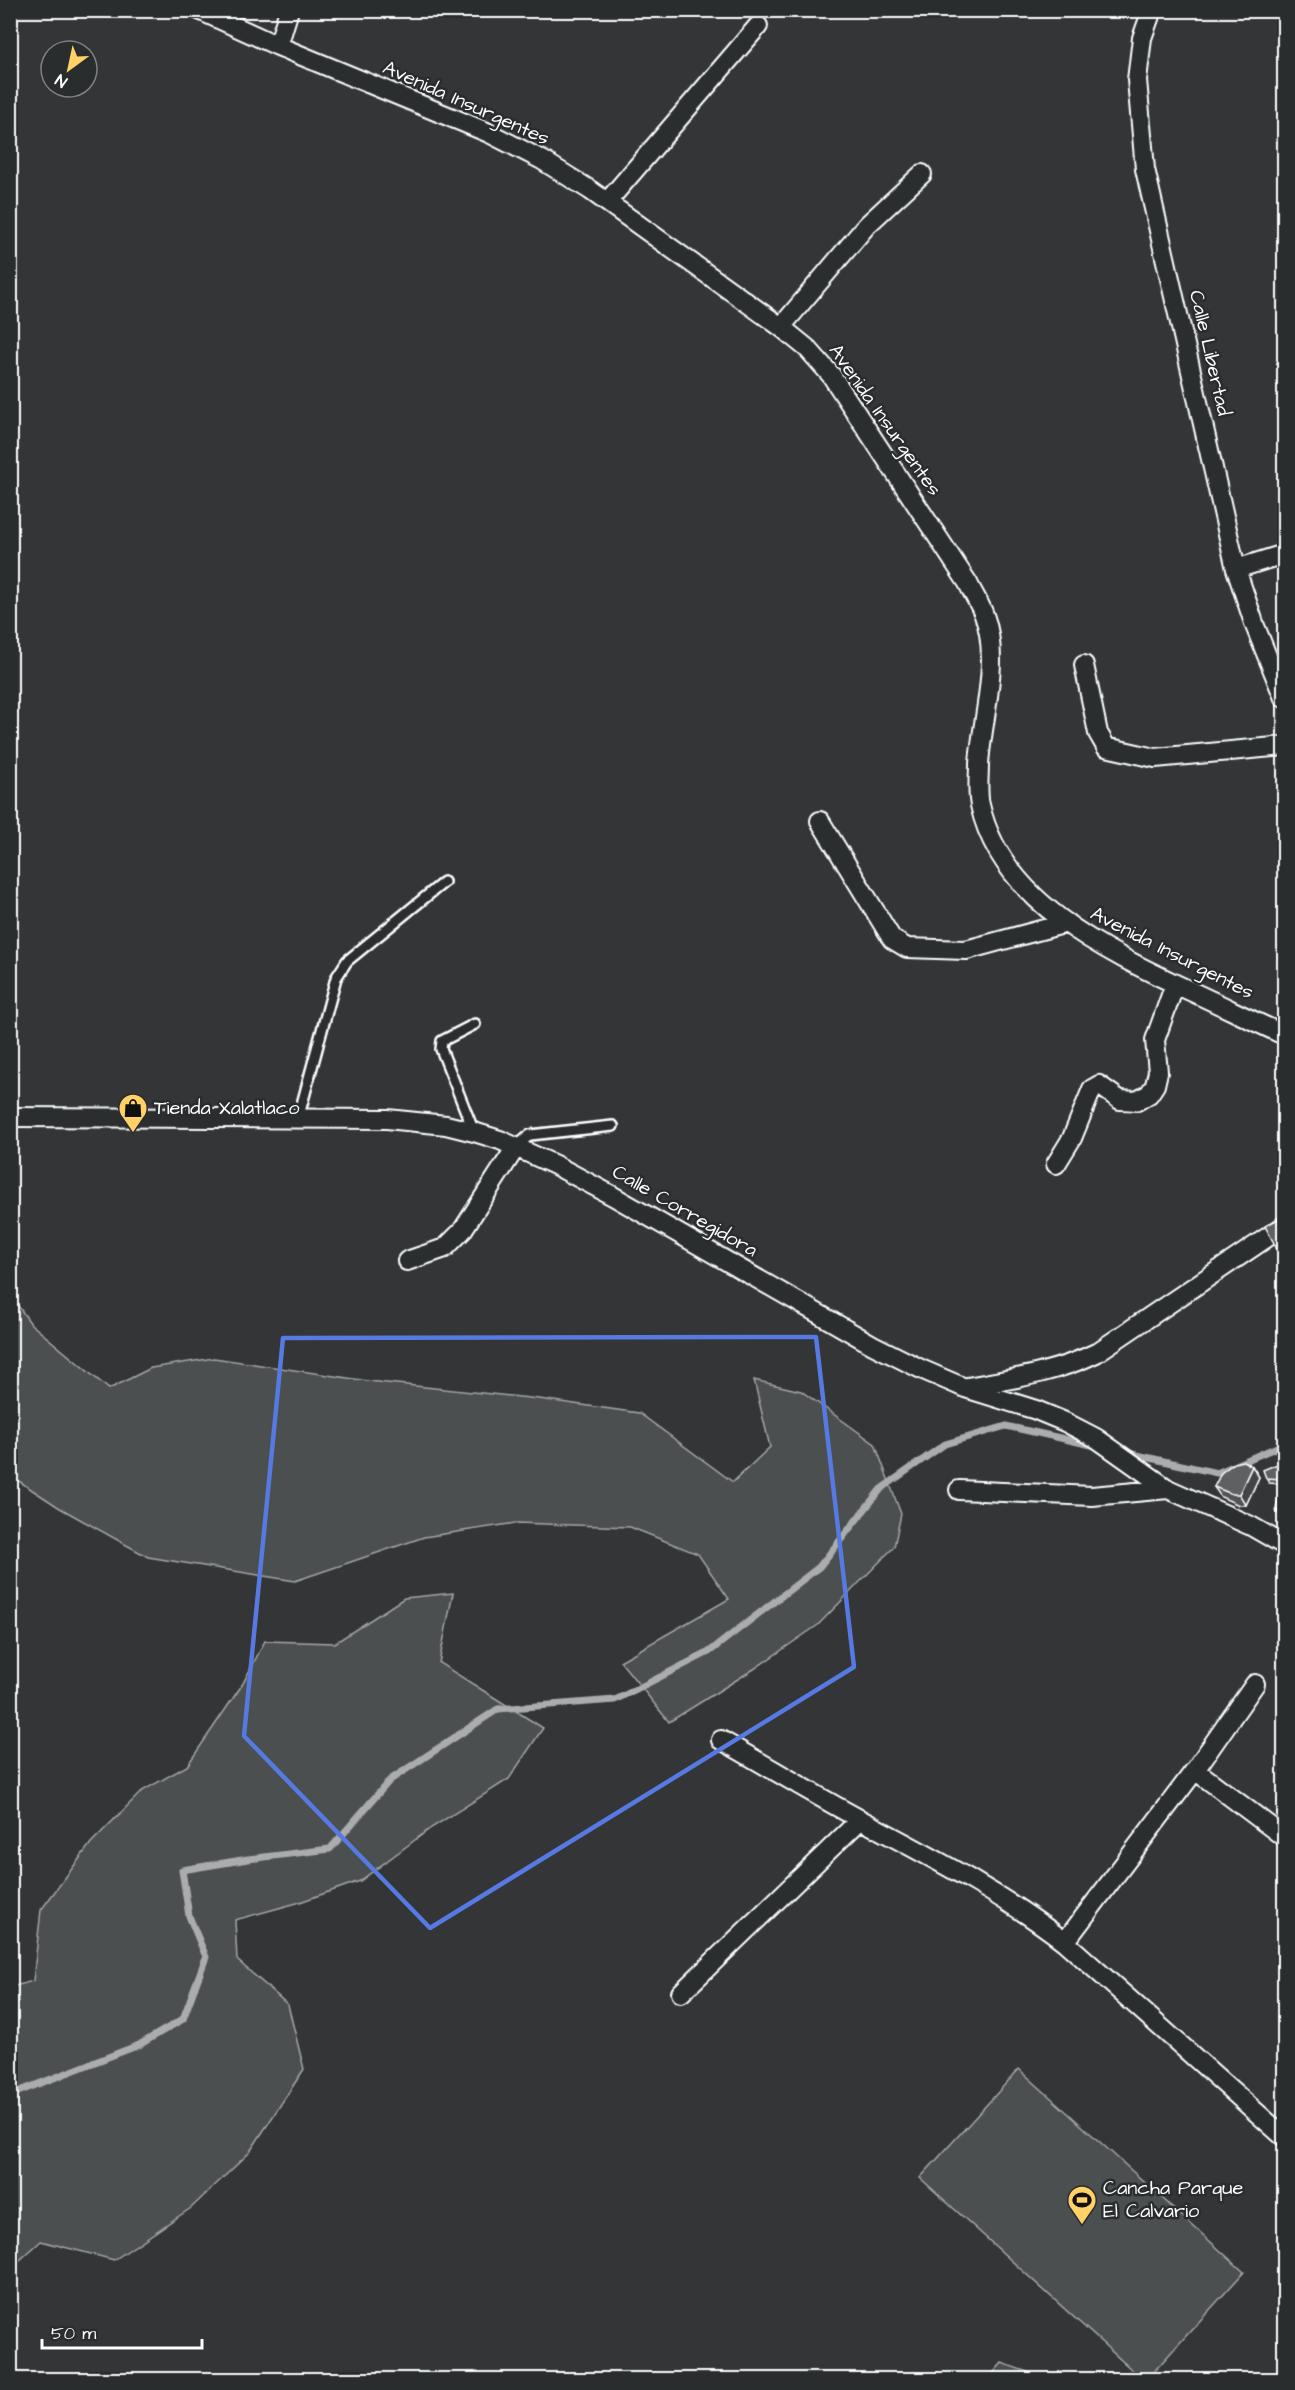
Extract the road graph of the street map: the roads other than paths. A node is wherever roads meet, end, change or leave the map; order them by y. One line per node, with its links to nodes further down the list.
1 (199, 10): 5 (street, Avenida Insurgentes)
2 (289, 10): 5 (street)
3 (1152, 10): 10 (street, Calle Libertad)
4 (758, 26): 7 (street)
5 (278, 46): 7 (street, Avenida Insurgentes)
6 (922, 174): 8 (street)
7 (608, 202): 8 (street, Avenida Insurgentes)
8 (781, 327): 16 (street, Avenida Insurgentes)
9 (1284, 554): 10 (street)
10 (1236, 569): 12 (street, Calle Libertad)
11 (1084, 665): 13 (street)
12 (1284, 698)
13 (1284, 746)
14 (820, 821): 16 (street)
15 (444, 882): 21 (lane)
16 (1067, 923): 17 (street, Avenida Insurgentes)
17 (1175, 984): 19 (street, Avenida Insurgentes); 25 (street)
18 (475, 1024): 23 (lane)
19 (1284, 1035)
20 (10, 1116): 21 (street, Calle Corregidora)
21 (298, 1119): 23 (street, Calle Corregidora)
22 (613, 1126): 24 (lane)
23 (474, 1132): 24 (street, Calle Corregidora)
24 (516, 1147): 27 (street); 28 (street, Calle Corregidora)
25 (1056, 1164)
26 (1284, 1226): 28 (street)
27 (406, 1262)
28 (965, 1388): 29 (street, Calle Corregidora)
29 (1168, 1489): 30 (street); 31 (street, Calle Corregidora)
30 (959, 1490)
31 (1284, 1545)
32 (1255, 1684): 34 (street)
33 (722, 1740): 35 (street)
34 (1195, 1770): 36 (street); 37 (street)
35 (861, 1820): 37 (street); 38 (street)
36 (1284, 1837)
37 (1065, 1942): 39 (street)
38 (681, 1993)
39 (1284, 2137)

